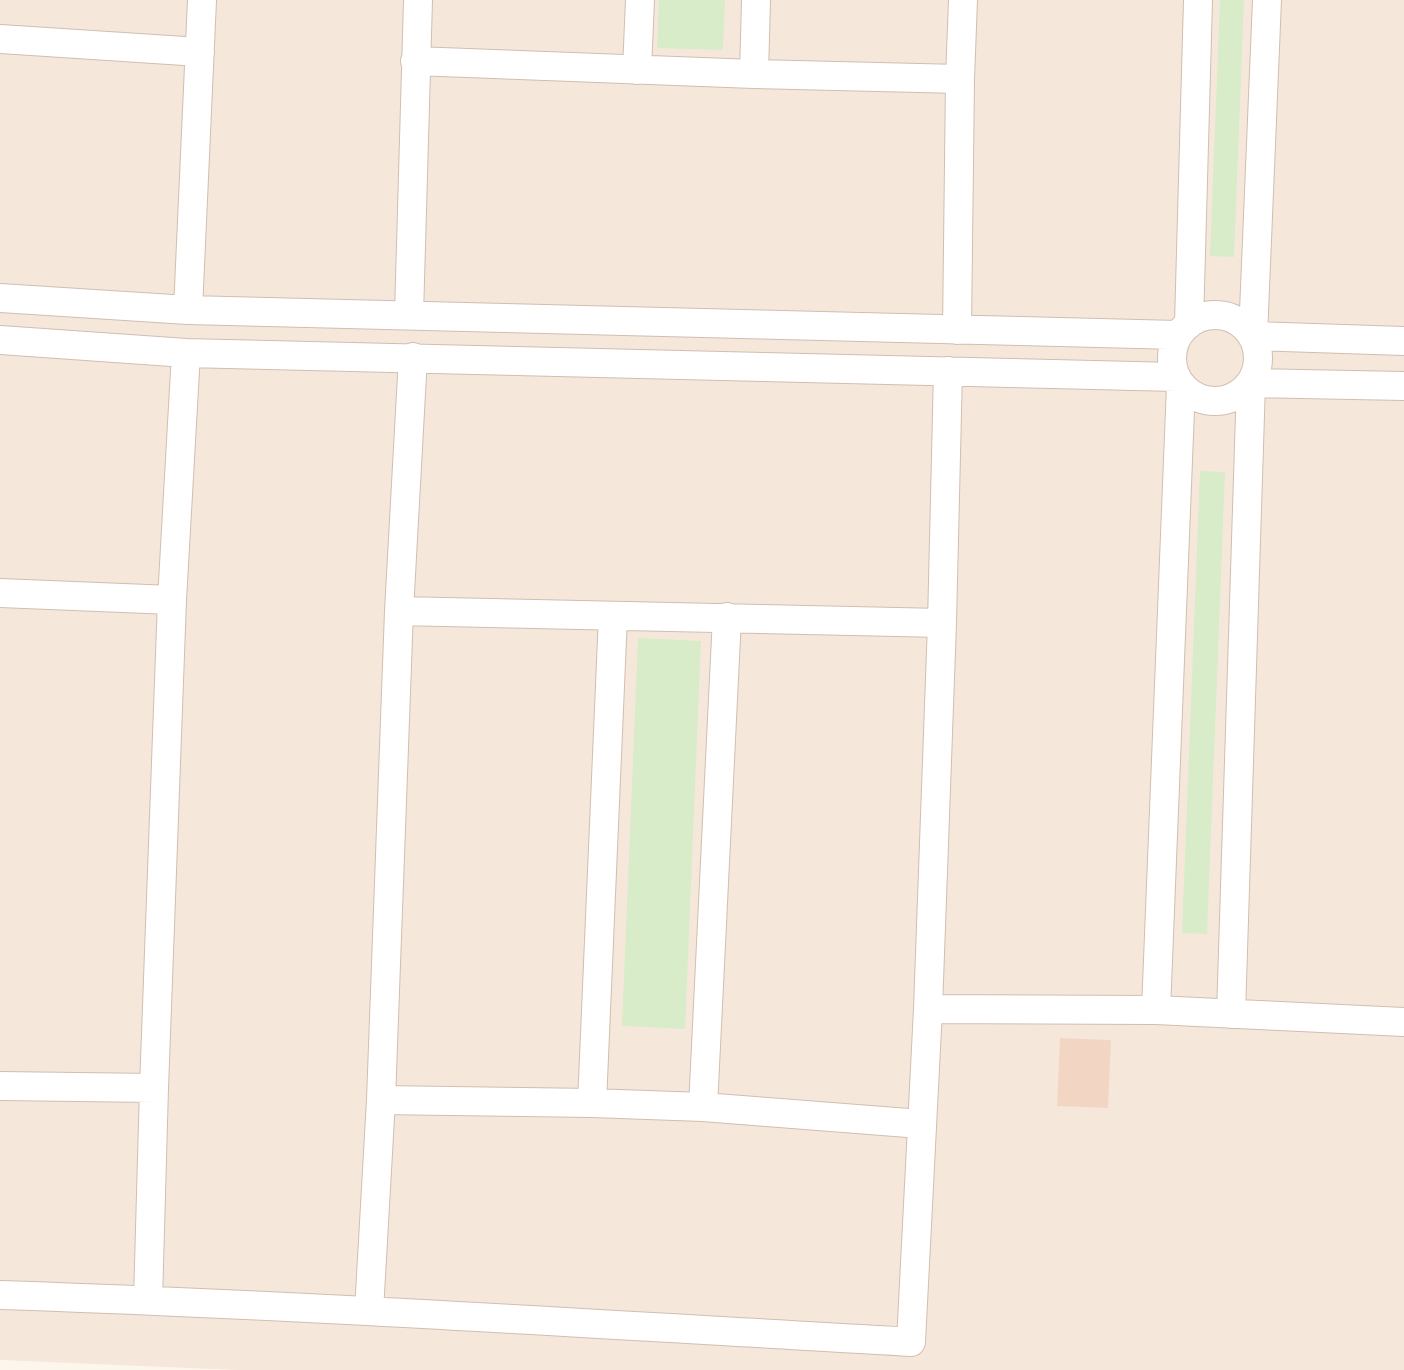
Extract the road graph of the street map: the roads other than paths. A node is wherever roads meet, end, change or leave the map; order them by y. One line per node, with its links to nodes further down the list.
1 (202, 0): 9 (street)
2 (418, 0): 10 (street)
3 (640, 0): 11 (street)
4 (756, 0): 12 (street)
5 (963, 0): 13 (street)
6 (1198, 0): 18 (street)
7 (1266, 0): 19 (street)
8 (0, 39): 9 (street)
9 (200, 52): 15 (street)
10 (416, 62): 11 (street); 16 (street)
11 (637, 70): 12 (street)
12 (754, 74): 13 (street)
13 (960, 79): 17 (street)
14 (0, 298): 15 (street)
15 (188, 310): 16 (street)
16 (409, 316): 17 (street)
17 (957, 330): 18 (street)
18 (1184, 330): 19 (street); 25 (street)
19 (1252, 336): 21 (street); 26 (street)
20 (0, 340): 22 (street)
21 (1404, 341)
22 (186, 353): 23 (street); 29 (street)
23 (412, 357): 24 (street); 30 (street)
24 (948, 371): 25 (street); 33 (street)
25 (1178, 381): 26 (street); 35 (street)
26 (1251, 383): 27 (street); 36 (street)
27 (1404, 386)
28 (0, 593): 29 (street)
29 (172, 600): 39 (street)
30 (399, 611): 31 (street); 40 (street)
31 (613, 616): 32 (street); 41 (street)
32 (727, 617): 33 (street); 42 (street)
33 (942, 623): 34 (street)
34 (928, 1009): 35 (street); 43 (street)
35 (1156, 1010): 36 (street)
36 (1231, 1014): 37 (street)
37 (1404, 1022)
38 (0, 1086): 39 (street)
39 (154, 1088): 45 (street)
40 (381, 1100): 41 (street); 46 (street)
41 (592, 1103): 42 (street)
42 (703, 1106): 43 (street)
43 (921, 1124): 46 (street)
44 (0, 1295): 45 (street)
45 (148, 1300): 46 (street)
46 (369, 1311)

